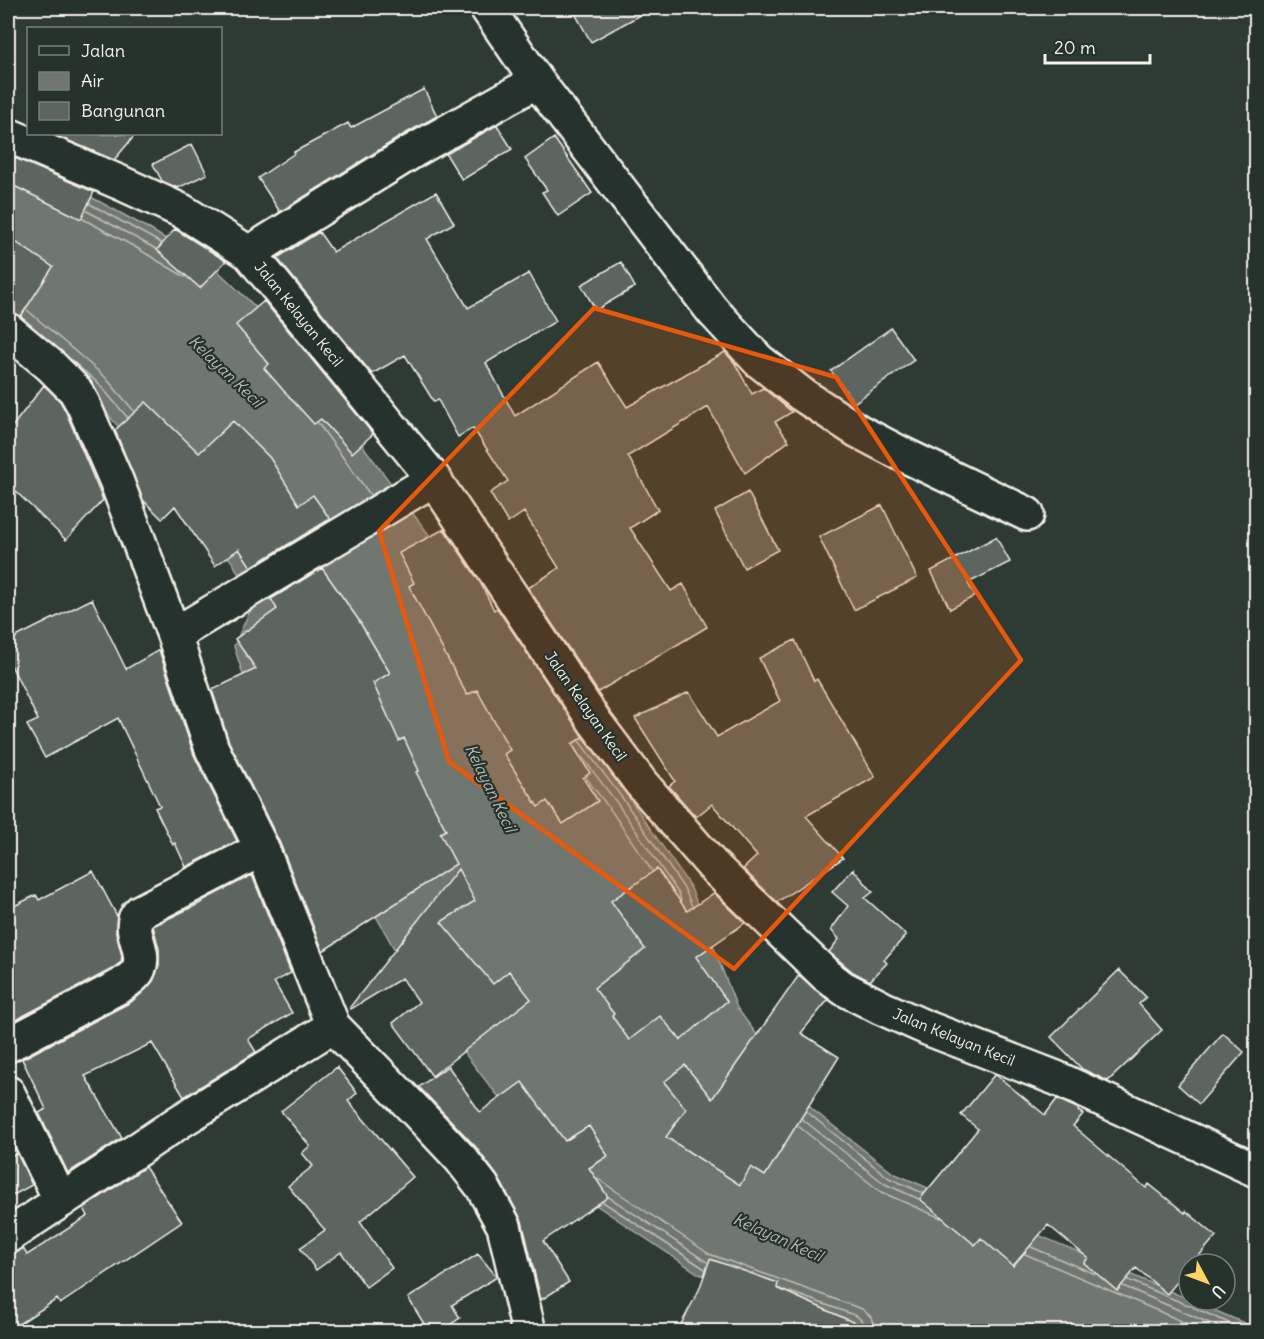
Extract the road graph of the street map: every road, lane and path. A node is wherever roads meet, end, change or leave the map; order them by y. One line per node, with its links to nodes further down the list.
1 (487, 8): 2 (street)
2 (537, 81): 4 (street); 7 (street)
3 (8, 135): 4 (street, Jalan Kelayan Kecil)
4 (249, 253): 6 (street, Jalan Kelayan Kecil)
5 (8, 330): 8 (street)
6 (426, 483): 8 (street); 13 (street, Jalan Kelayan Kecil)
7 (1027, 514)
8 (174, 635): 9 (street)
9 (262, 849): 10 (street); 11 (street)
10 (333, 1026): 14 (street); 16 (street)
11 (8, 1045)
12 (8, 1093): 14 (street)
13 (1257, 1170)
14 (61, 1201): 15 (street)
15 (8, 1236)
16 (529, 1332)

